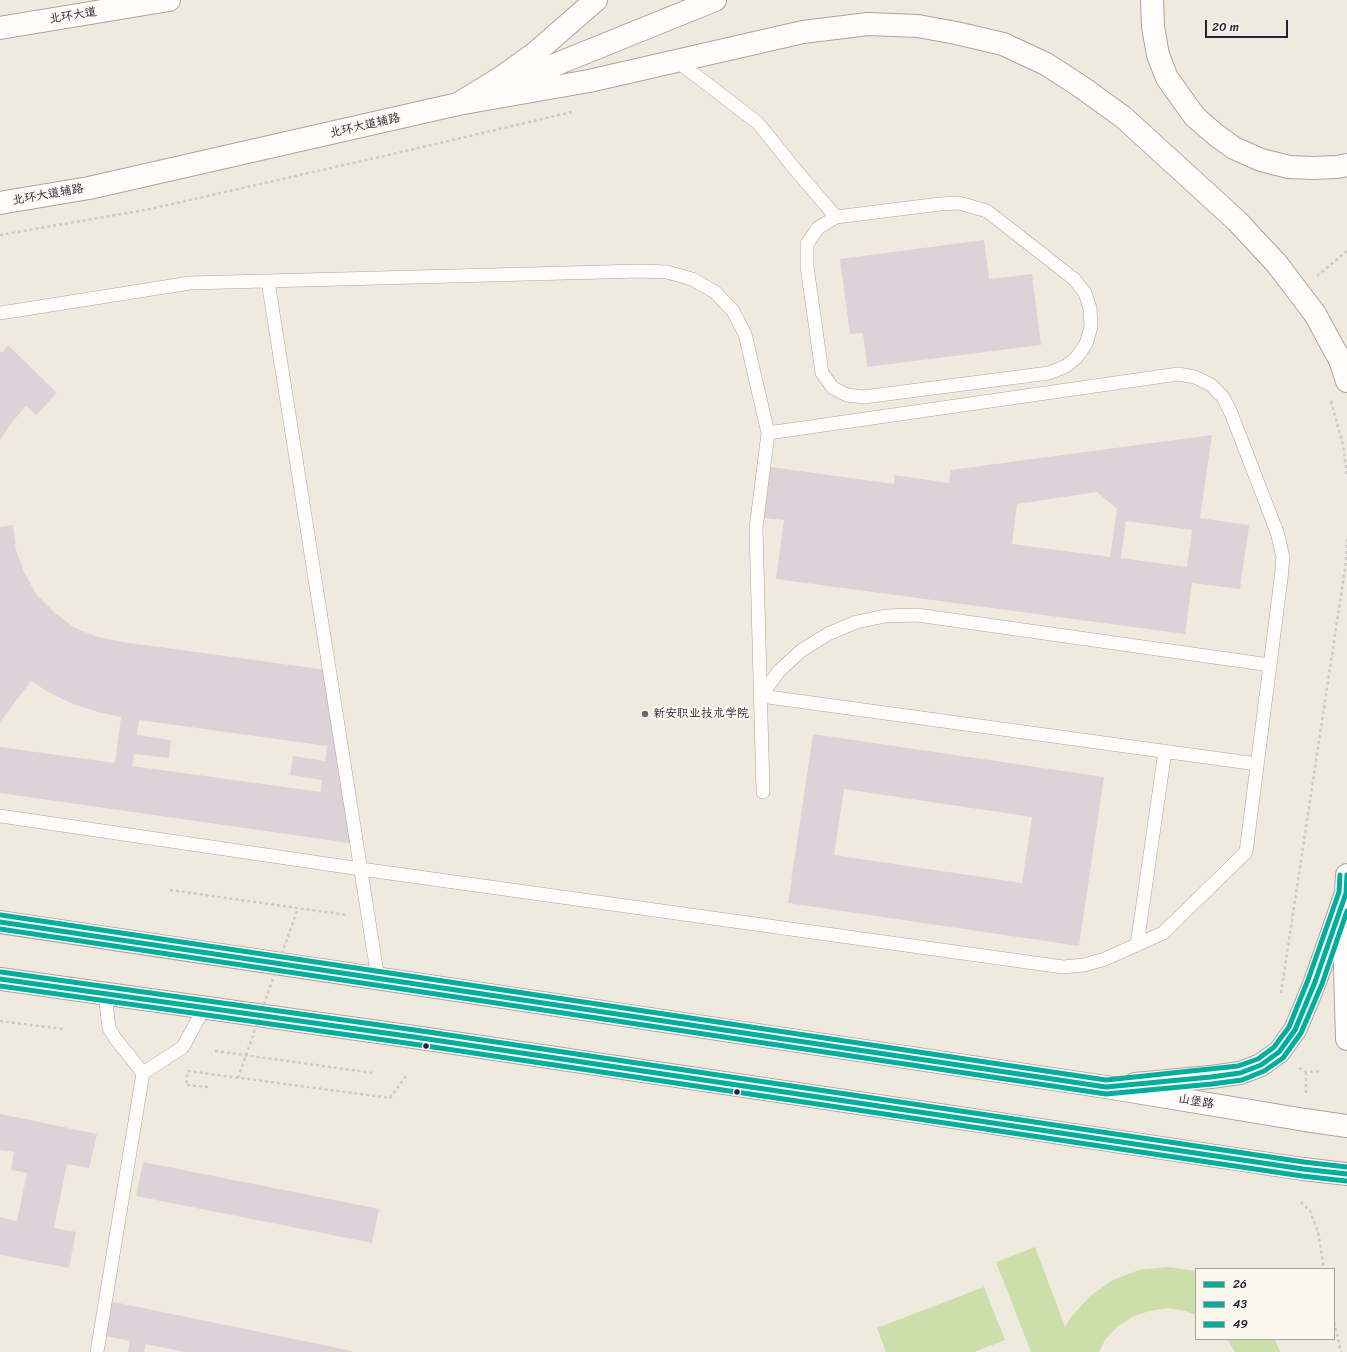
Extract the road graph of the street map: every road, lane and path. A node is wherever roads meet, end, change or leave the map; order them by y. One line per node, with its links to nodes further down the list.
1 (169, 0): 5 (main road, 北环大道)
2 (596, 0): 7 (main road)
3 (715, 0): 7 (main road, 北环大道辅路)
4 (1152, 0): 9 (main road)
5 (0, 28)
6 (677, 61): 7 (main road); 11 (lane); 15 (main road, bridge)
7 (458, 104): 10 (main road, 北环大道辅路)
8 (579, 110): 12 (path)
9 (1347, 165)
10 (0, 203)
11 (836, 217): 11 (lane)
12 (0, 235)
13 (268, 281): 14 (lane); 17 (lane); 26 (lane)
14 (0, 313)
15 (1347, 381)
16 (1331, 400): 18 (path)
17 (768, 433): 20 (lane); 21 (lane)
18 (1347, 476)
19 (1347, 538): 36 (path)
20 (1270, 665): 21 (lane); 23 (lane)
21 (761, 696): 22 (lane); 24 (lane)
22 (1165, 751): 23 (lane); 32 (lane)
23 (1257, 764): 32 (lane)
24 (763, 792)
25 (0, 816): 26 (lane)
26 (361, 869): 32 (lane); 34 (lane)
27 (1346, 884): 40 (main road); 50 (main road)
28 (170, 890): 29 (path)
29 (298, 908): 30 (path); 48 (path, bridge)
30 (350, 915)
31 (0, 922): 34 (main road, 山堡路)
32 (1137, 945)
33 (0, 979): 35 (main road)
34 (378, 979): 50 (main road, 山堡路)
35 (105, 994): 37 (main road); 45 (lane)
36 (1280, 997)
37 (204, 1008): 45 (lane); 53 (main road)
38 (0, 1021): 39 (path)
39 (63, 1030)
40 (1347, 1039)
41 (216, 1052): 46 (path)
42 (1295, 1066): 44 (path)
43 (1321, 1071): 44 (path)
44 (1306, 1072): 51 (path)
45 (143, 1073): 57 (lane)
46 (373, 1073)
47 (406, 1076): 48 (path)
48 (238, 1078): 49 (path)
49 (208, 1087)
50 (1106, 1087): 52 (main road, 山堡路)
51 (1306, 1097)
52 (1347, 1126)
53 (1347, 1174)
54 (1301, 1202): 55 (path)
55 (1324, 1268)
56 (1335, 1326): 58 (path)
57 (97, 1352)
58 (1341, 1352)

